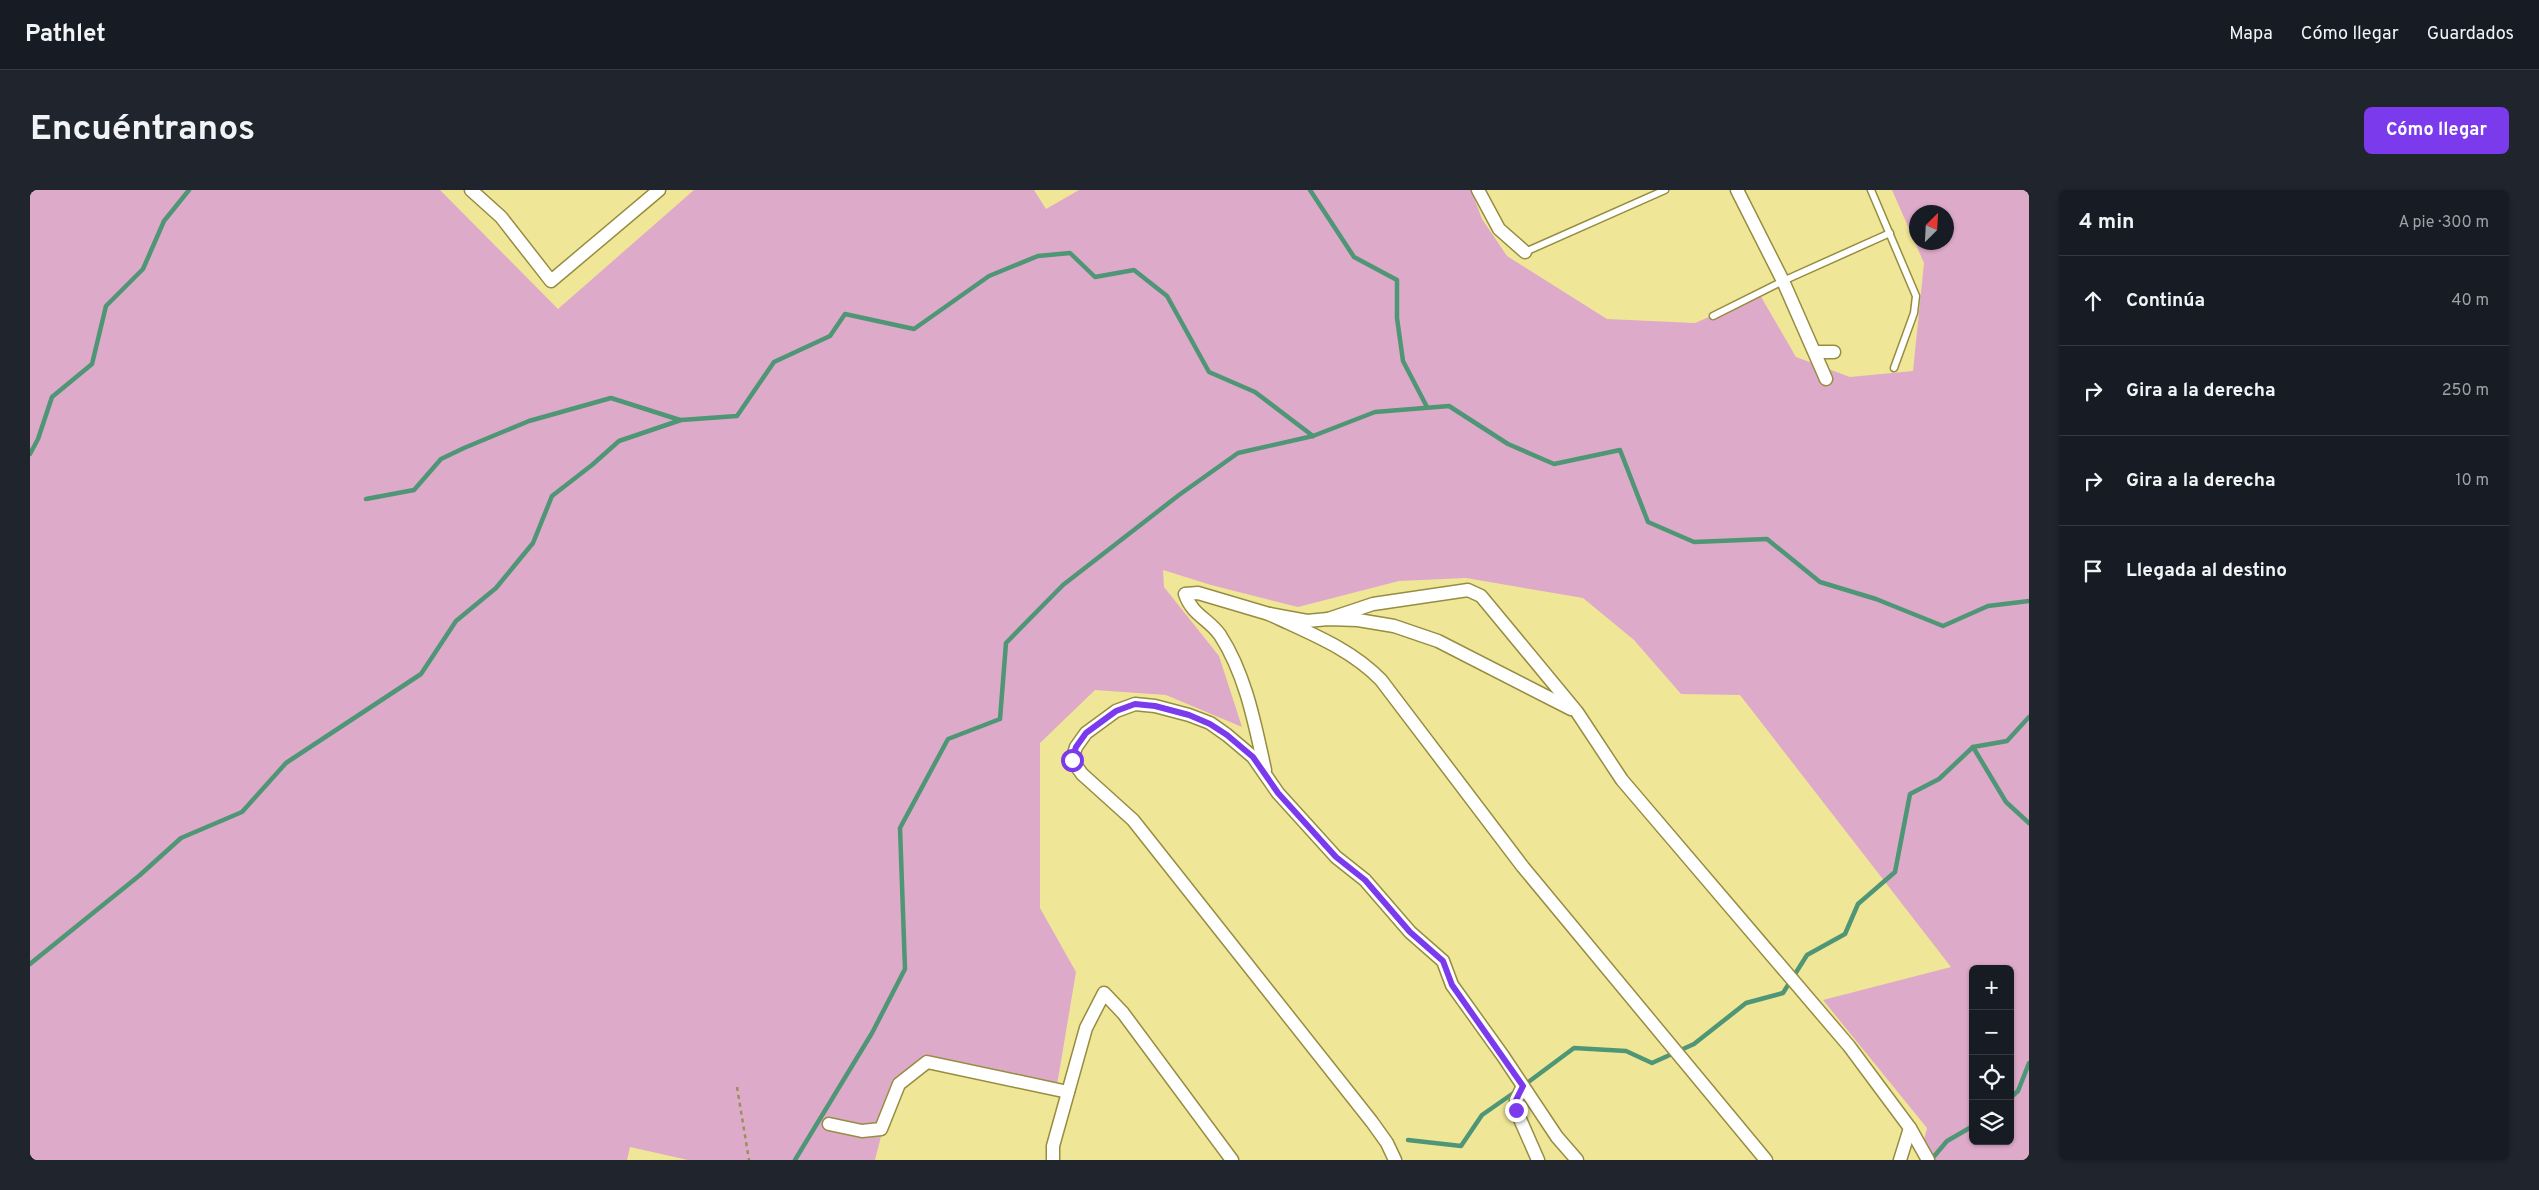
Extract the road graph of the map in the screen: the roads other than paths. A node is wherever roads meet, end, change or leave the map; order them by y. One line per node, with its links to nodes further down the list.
1 (471, 190): 2 (street)
2 (659, 190)
3 (1478, 190): 8 (street)
4 (1666, 190): 8 (lane)
5 (1737, 190): 9 (street)
6 (1871, 190): 7 (lane)
7 (1890, 232): 9 (lane); 13 (lane)
8 (1525, 252)
9 (1783, 281): 10 (lane); 11 (street)
10 (1713, 316)
11 (1814, 352): 12 (street); 14 (street)
12 (1834, 352)
13 (1894, 368)
14 (1826, 379)
15 (1269, 614): 16 (street); 18 (street); 28 (street)
16 (1328, 619): 17 (street); 17 (street)
17 (1577, 712): 22 (street)
18 (1267, 778): 19 (street); 25 (street)
19 (1523, 1086): 26 (street); 27 (street)
20 (1068, 1092): 21 (street); 23 (street); 24 (street)
21 (829, 1124)
22 (1910, 1128): 29 (street); 30 (street)
23 (1053, 1160)
24 (1232, 1160)
25 (1395, 1160)
26 (1538, 1160)
27 (1577, 1160)
28 (1766, 1160)
29 (1900, 1160)
30 (1928, 1160)

